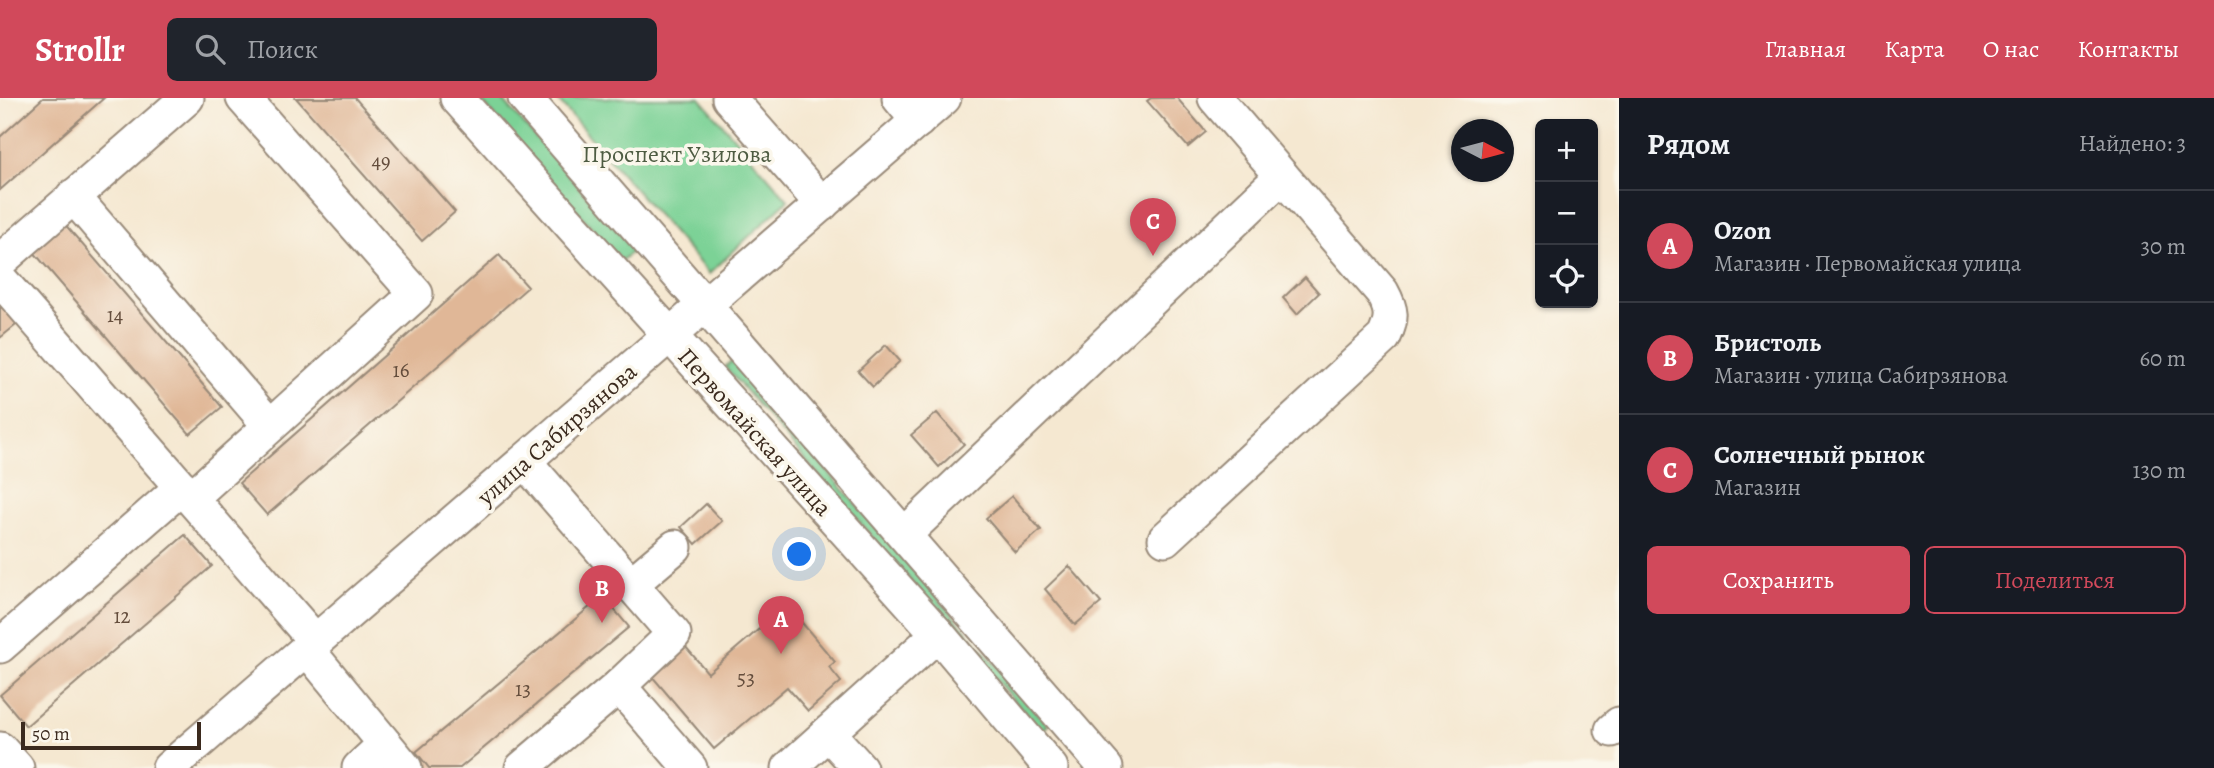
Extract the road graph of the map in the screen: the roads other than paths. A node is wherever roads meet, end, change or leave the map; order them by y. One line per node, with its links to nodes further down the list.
1 (187, 98): 10 (street)
2 (243, 98): 16 (street)
3 (457, 98): 15 (street, Первомайская улица)
4 (525, 98): 14 (street, Первомайская улица)
5 (729, 98): 11 (street)
6 (944, 98): 8 (street, улица Сабирзянова)
7 (1215, 98): 9 (street)
8 (908, 109): 11 (street, улица Сабирзянова)
9 (1282, 176): 19 (street); 20 (street)
10 (73, 196): 12 (street); 16 (street)
11 (822, 204): 14 (street, улица Сабирзянова)
12 (0, 261)
13 (0, 279): 18 (street)
14 (705, 306): 15 (street, улица Сабирзянова); 19 (street, Первомайская улица)
15 (670, 336): 17 (street, улица Сабирзянова); 23 (street, Первомайская улица)
16 (270, 426): 18 (street)
17 (526, 463): 22 (street); 25 (street, улица Сабирзянова)
18 (187, 493): 24 (street); 25 (street)
19 (905, 534): 27 (street, Первомайская улица)
20 (1165, 539)
21 (675, 547): 22 (street)
22 (631, 586): 26 (street)
23 (938, 634): 28 (street); 31 (street, Первомайская улица)
24 (0, 646)
25 (311, 646): 30 (street); 33 (street, улица Сабирзянова)
26 (619, 686): 35 (street); 36 (street)
27 (1064, 720): 31 (street); 39 (street, Первомайская улица)
28 (828, 733): 37 (street); 38 (street)
29 (0, 749): 32 (street)
30 (395, 756): 34 (street)
31 (1042, 758)
32 (17, 768)
33 (169, 768)
34 (359, 768)
35 (522, 768)
36 (690, 768)
37 (789, 768)
38 (860, 768)
39 (1106, 768)

